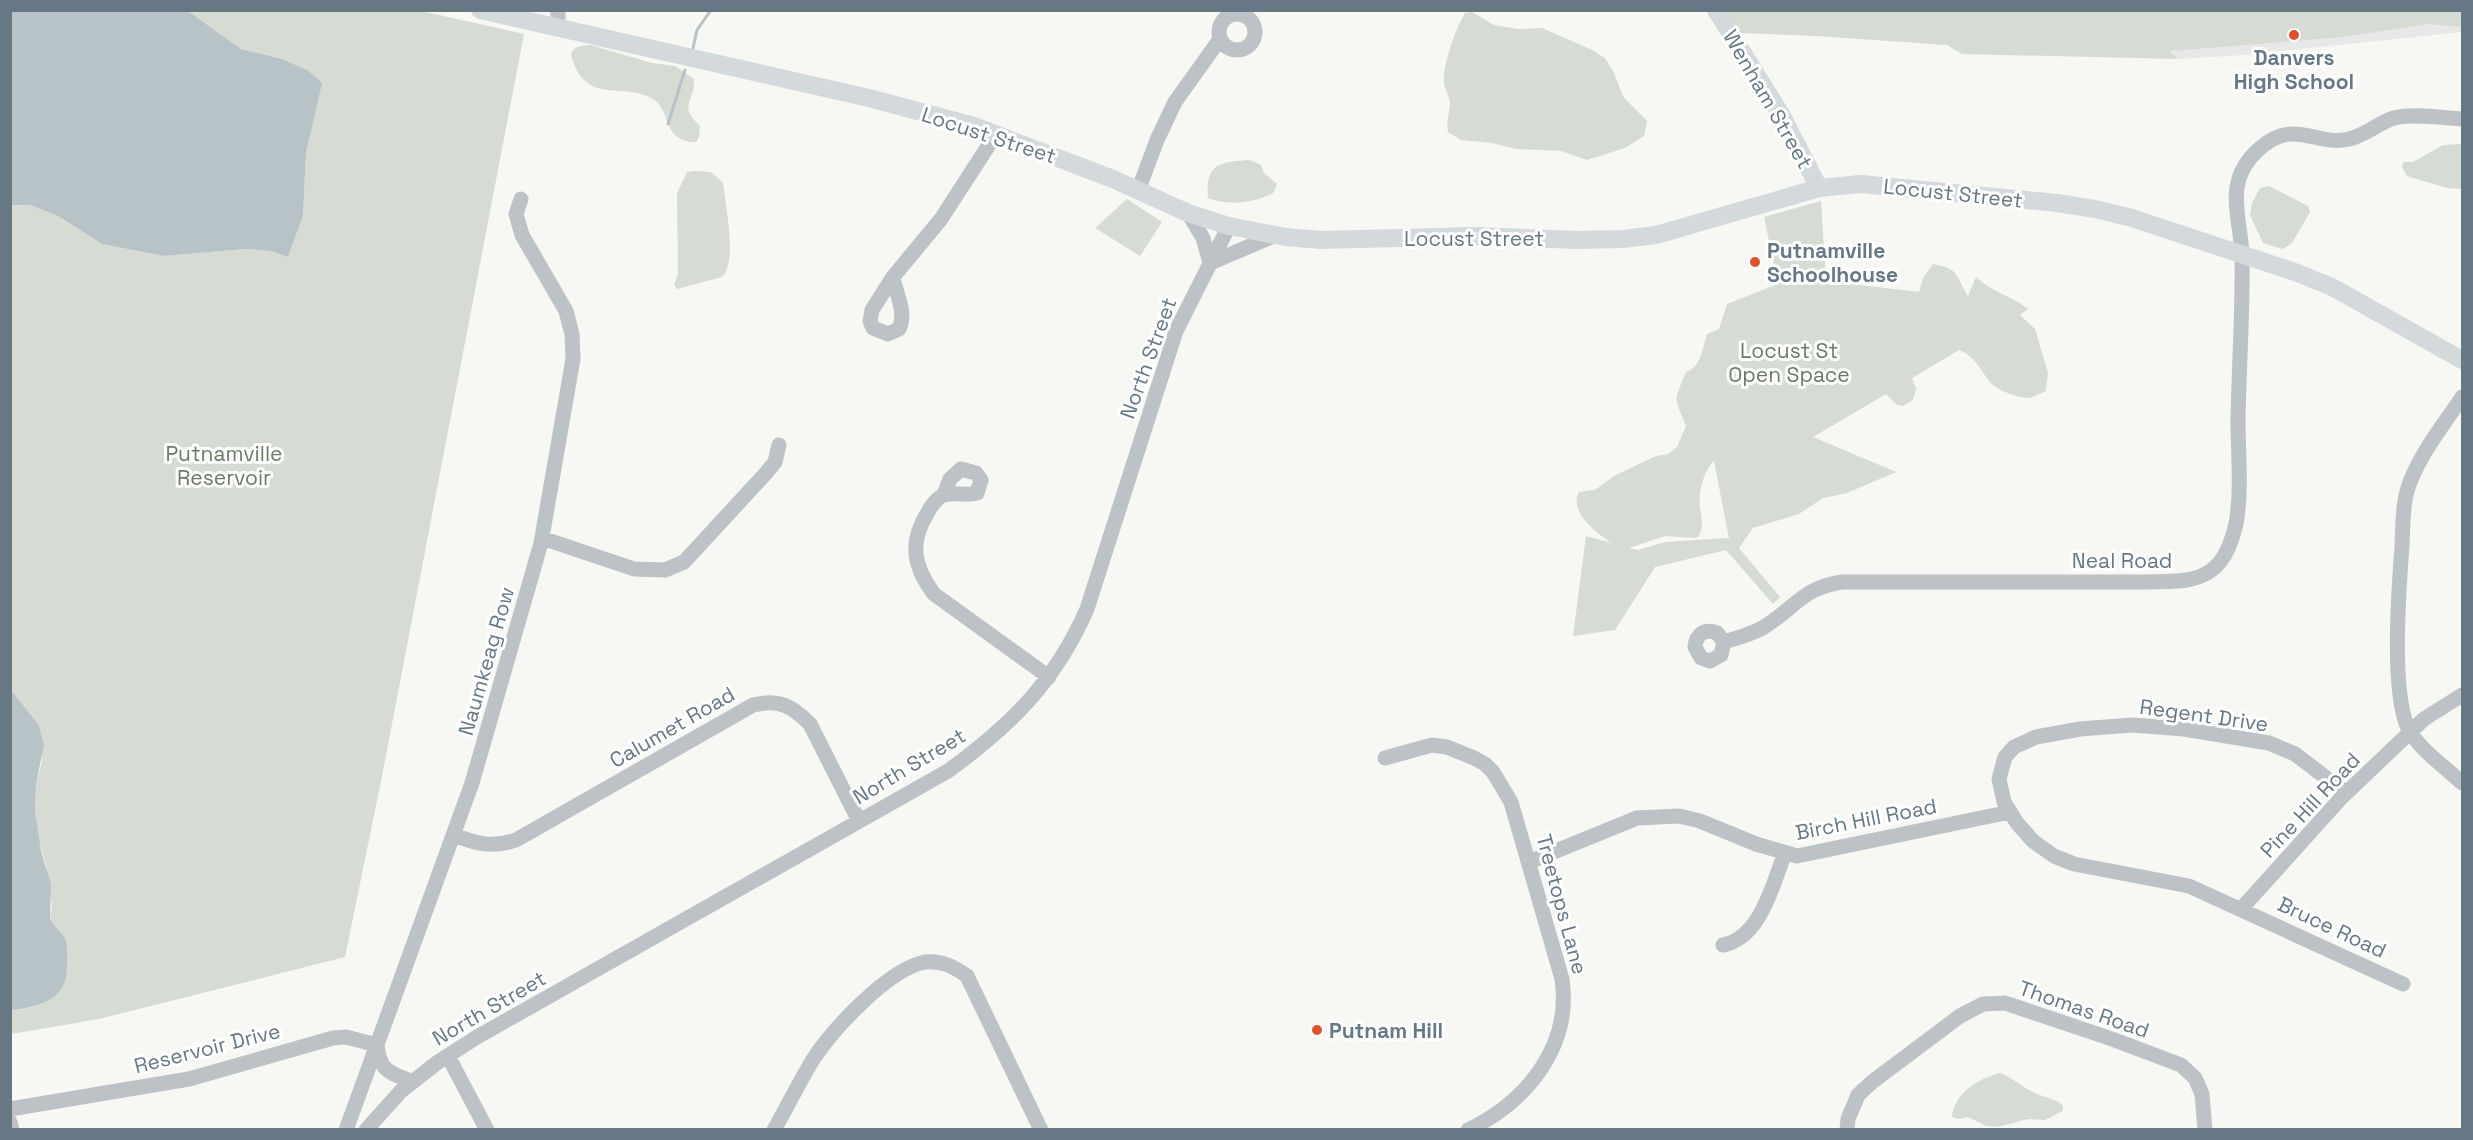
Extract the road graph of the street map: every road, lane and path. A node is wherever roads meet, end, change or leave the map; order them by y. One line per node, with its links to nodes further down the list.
1 (480, 10): 3 (main road, Locust Street)
2 (1716, 10): 7 (main road, Wenham Street)
3 (558, 20): 6 (main road, Locust Street)
4 (1220, 39): 8 (street)
5 (2463, 119): 13 (street, Neal Road)
6 (996, 134): 8 (main road, Locust Street); 15 (street)
7 (1819, 188): 12 (main road, Locust Street); 13 (main road, Locust Street)
8 (1138, 190): 10 (main road, Locust Street)
9 (521, 199): 20 (street, Naumkeag Row)
10 (1188, 213): 11 (main road, Locust Street); 14 (street)
11 (1229, 226): 12 (main road, Locust Street); 14 (street, North Street)
12 (1276, 236): 14 (street)
13 (2242, 254): 16 (main road, Locust Street); 21 (street, Neal Road)
14 (1210, 263): 22 (street, North Street)
15 (893, 278)
16 (2463, 360)
17 (2463, 397): 24 (street)
18 (779, 445): 20 (street)
19 (944, 495): 22 (street)
20 (542, 538): 30 (street, Naumkeag Row)
21 (1724, 642)
22 (1049, 677): 29 (street, North Street)
23 (2463, 695): 24 (street, Pine Hill Road)
24 (2410, 732): 26 (street); 27 (street, Pine Hill Road)
25 (1385, 758): 32 (street, Treetops Lane)
26 (2463, 783)
27 (2346, 793): 28 (street, Regent Drive); 33 (street, Pine Hill Road)
28 (2010, 812): 31 (street, Birch Hill Road); 33 (street, Regent Drive)
29 (860, 821): 30 (street, Calumet Road); 37 (street, North Street)
30 (454, 836): 36 (street, Naumkeag Row)
31 (1785, 853): 32 (street, Birch Hill Road); 34 (street)
32 (1529, 862): 47 (street, Treetops Lane)
33 (2242, 908): 35 (street, Bruce Road)
34 (1723, 945)
35 (2403, 984)
36 (377, 1045): 38 (street); 39 (street, Reservoir Drive); 43 (street, Naumkeag Row)
37 (448, 1056): 38 (street, North Street); 45 (street)
38 (413, 1082): 44 (street, North Street)
39 (10, 1109)
40 (10, 1122): 42 (street)
41 (1036, 1127): 46 (street)
42 (12, 1130)
43 (346, 1130)
44 (366, 1130)
45 (487, 1130)
46 (774, 1130)
47 (1468, 1130)
48 (1847, 1130): 49 (street, Thomas Road)
49 (2205, 1130)

